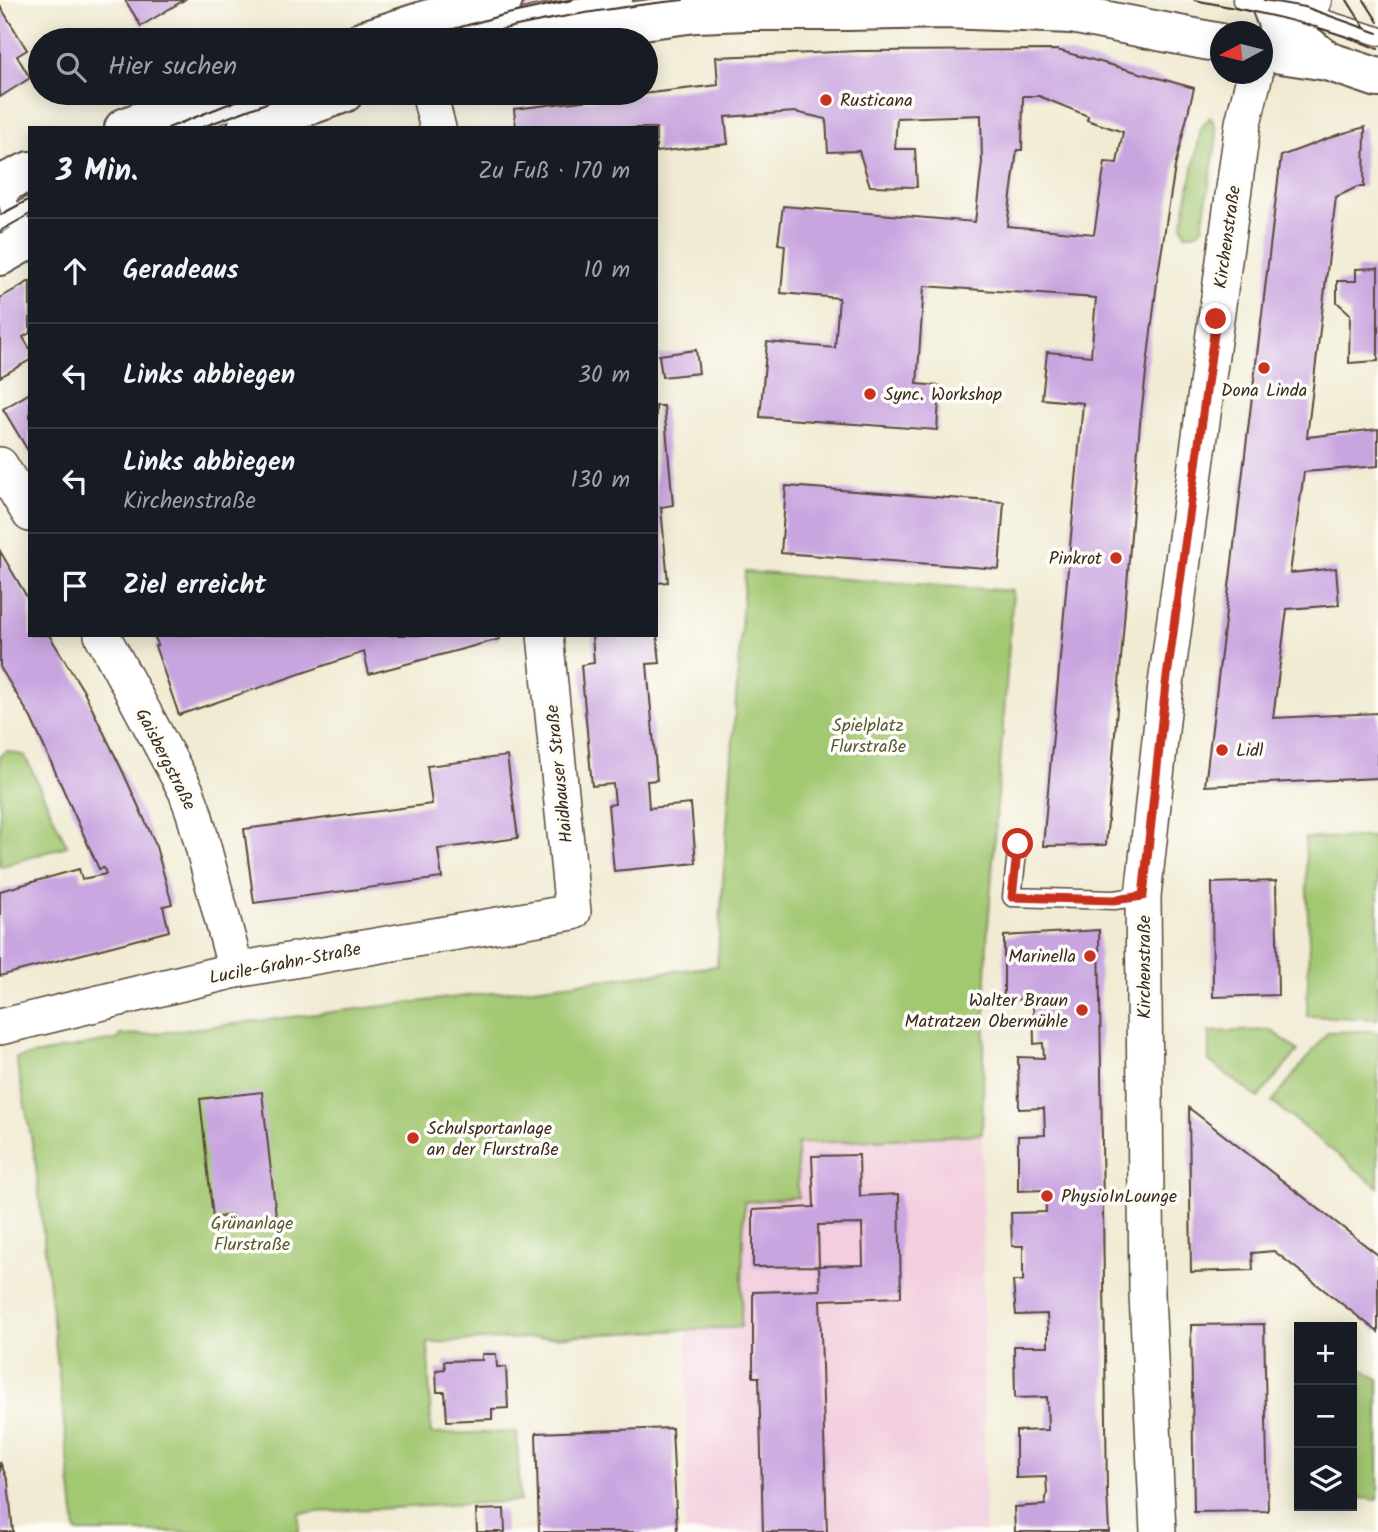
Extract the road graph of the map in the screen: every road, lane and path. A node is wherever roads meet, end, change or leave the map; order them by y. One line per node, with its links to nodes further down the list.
1 (623, 0): 5 (lane)
2 (492, 1): 4 (main road)
3 (1274, 21): 7 (lane); 9 (main road)
4 (401, 28)
5 (484, 28)
6 (592, 28): 8 (main road)
7 (1378, 36)
8 (1210, 41)
9 (1378, 78)
10 (1253, 84): 27 (street, Kirchenstraße)
11 (182, 105): 15 (main road)
12 (242, 105): 16 (lane)
13 (311, 105): 17 (main road)
14 (432, 105): 18 (street)
15 (129, 126)
16 (189, 126)
17 (253, 126)
18 (437, 126)
19 (17, 203): 20 (lane); 21 (main road)
20 (28, 229)
21 (0, 256)
22 (0, 465): 23 (street)
23 (28, 511)
24 (103, 637): 29 (street, Gaisbergstraße)
25 (545, 637): 28 (street, Haidhauser Straße)
26 (1018, 844): 27 (lane)
27 (1143, 896): 31 (street, Kirchenstraße)
28 (573, 912): 29 (street, Lucile-Grahn-Straße)
29 (236, 970): 30 (street, Lucile-Grahn-Straße)
30 (0, 1027)
31 (1158, 1532)

